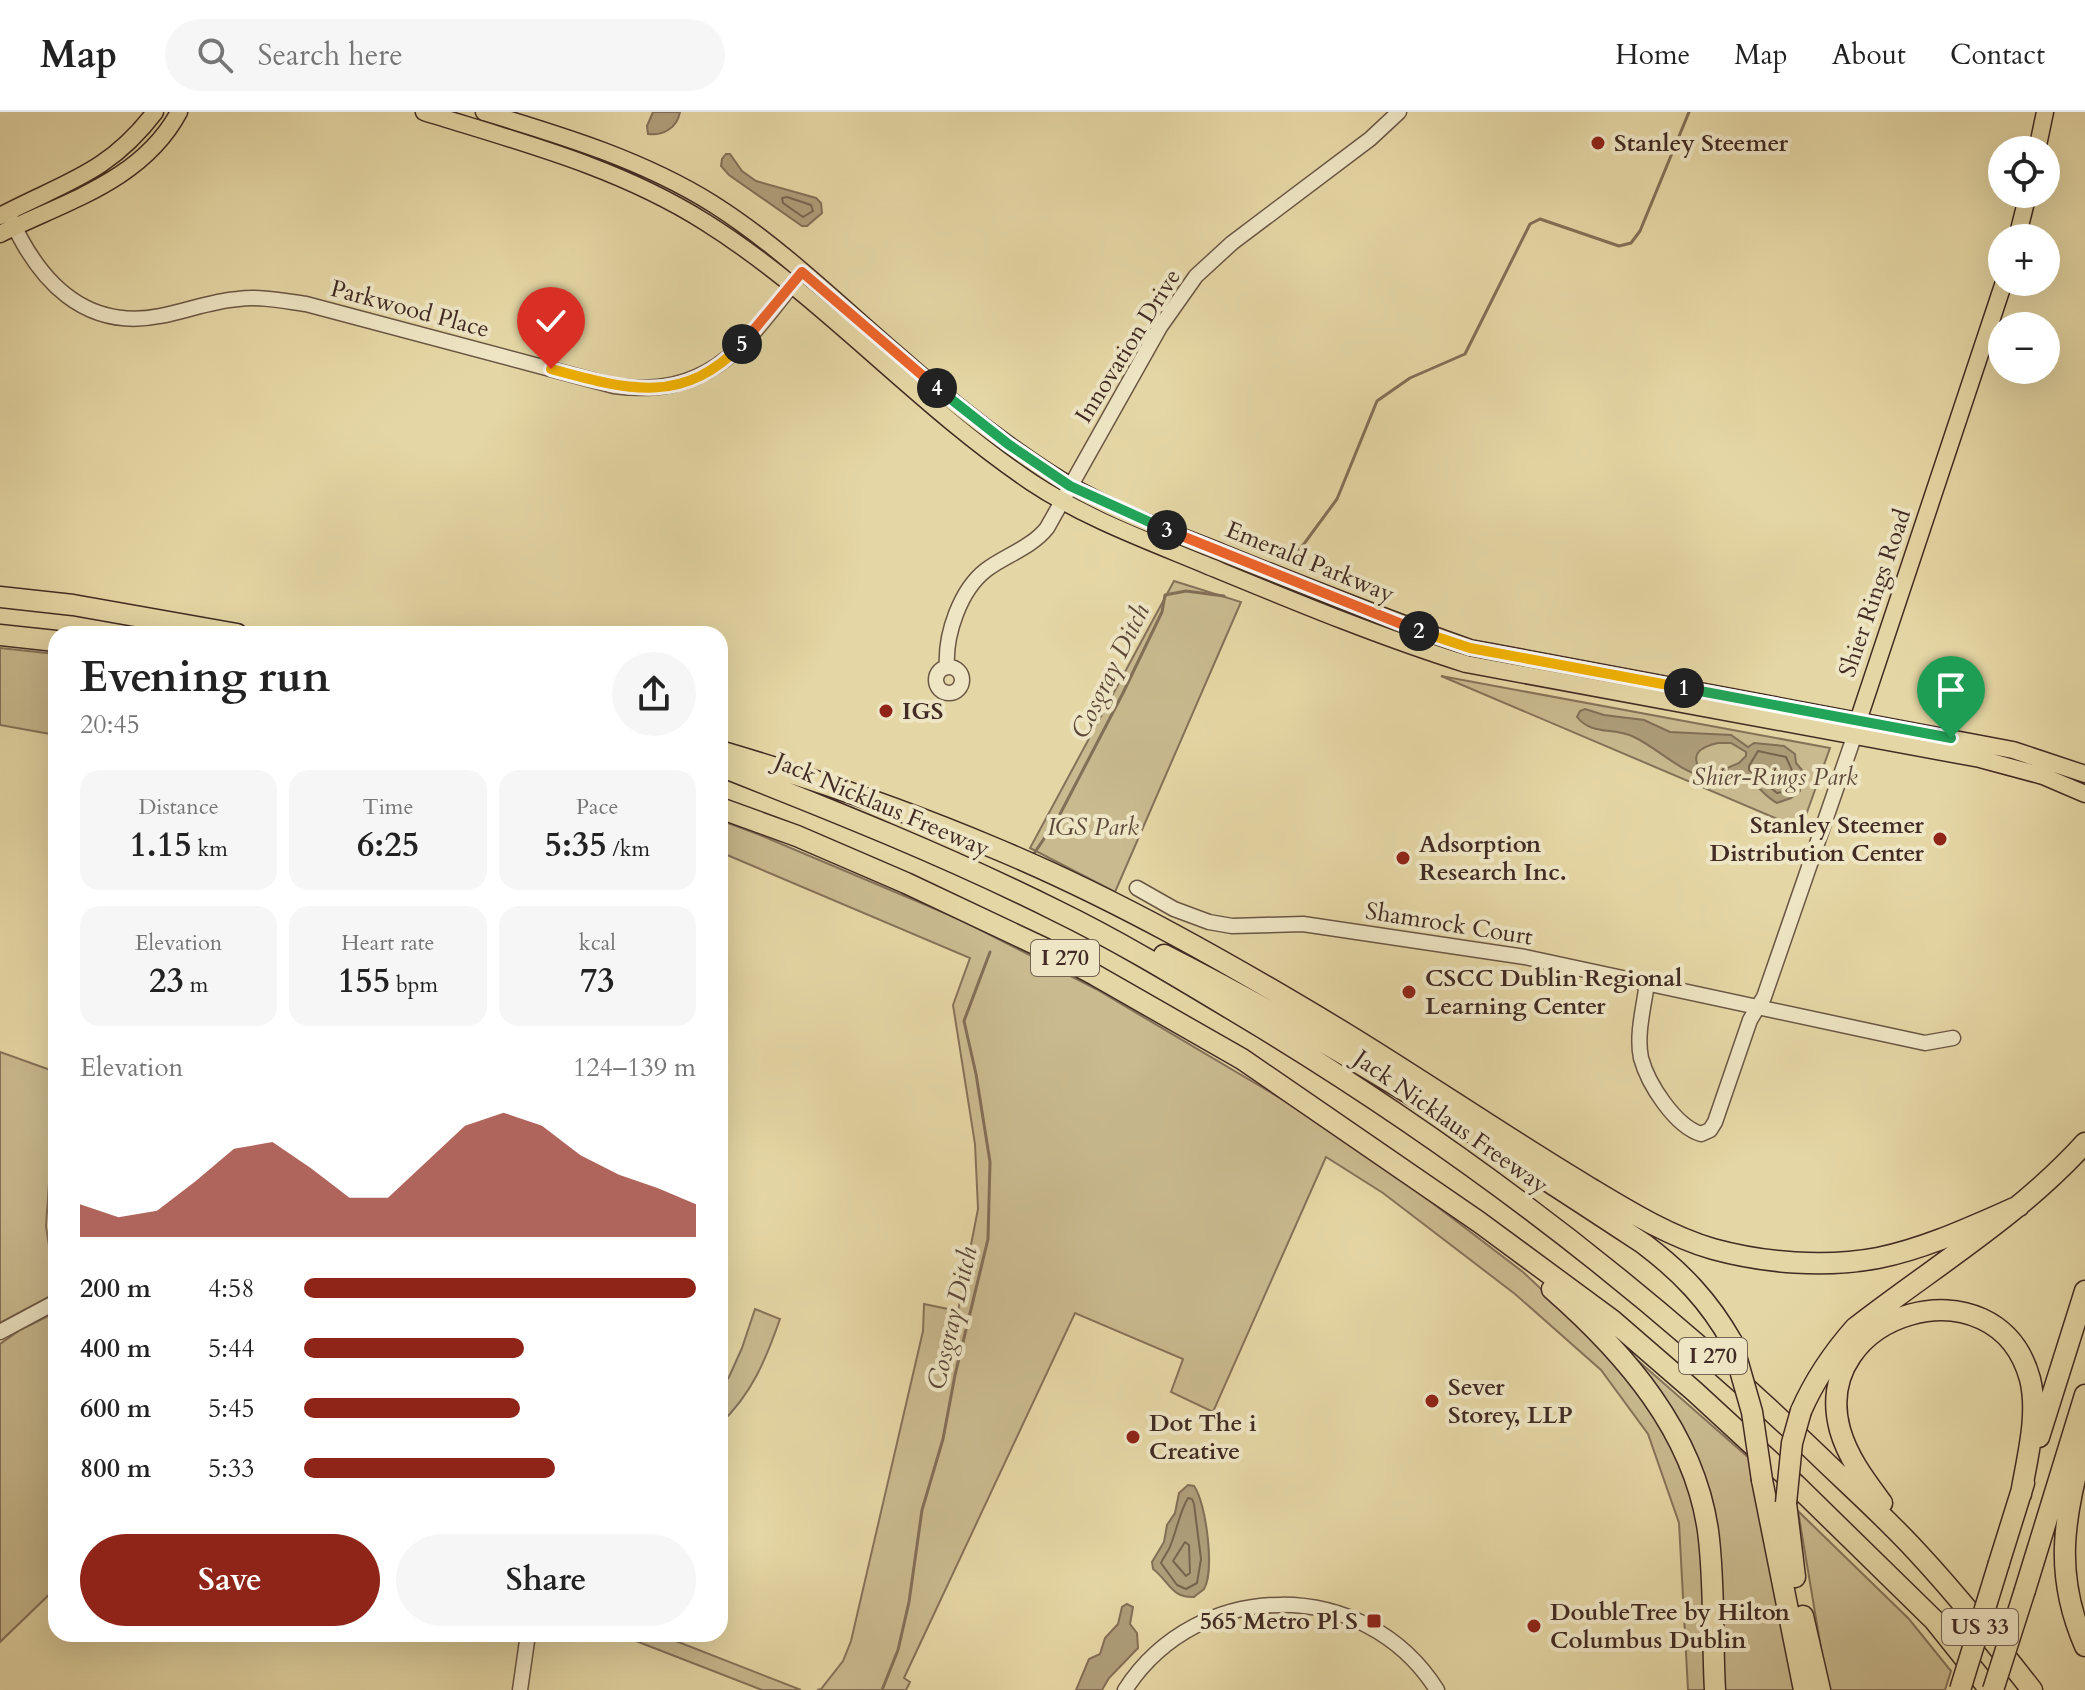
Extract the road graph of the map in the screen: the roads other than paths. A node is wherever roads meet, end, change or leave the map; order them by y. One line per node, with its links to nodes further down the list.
1 (155, 112): 8 (main road)
2 (179, 112): 8 (main road)
3 (424, 112): 9 (main road, Emerald Parkway)
4 (484, 112): 9 (main road, Emerald Parkway)
5 (1399, 112): 11 (street, Innovation Drive)
6 (2045, 112): 7 (main road)
7 (2040, 136)
8 (5, 222): 9 (street, Parkwood Place)
9 (797, 278): 11 (main road, Emerald Parkway)
10 (1999, 296): 17 (main road, Shier Rings Road)
11 (1066, 493): 16 (street, Innovation Drive); 17 (main road, Emerald Parkway); 18 (main road, Emerald Parkway)
12 (0, 597): 13 (highway)
13 (192, 626)
14 (0, 635): 15 (highway)
15 (48, 640)
16 (947, 666)
17 (1858, 720): 18 (main road, Shier Rings Road); 21 (main road, Emerald Parkway)
18 (1854, 737): 22 (main road, Emerald Parkway); 27 (street, Shier Rings Road)
19 (728, 754): 30 (highway)
20 (728, 769): 24 (highway, Jack Nicklaus Freeway / I 270)
21 (2085, 774)
22 (2085, 794)
23 (728, 811): 31 (highway, I 270)
24 (992, 880): 38 (highway, Jack Nicklaus Freeway / I 270); 45 (highway, bridge)
25 (1137, 888): 26 (street, Shamrock Court)
26 (1647, 983): 27 (street, Shamrock Court); 27 (street, Shier Rings Road)
27 (1757, 1007): 28 (street, Shamrock Court)
28 (1953, 1038)
29 (2085, 1143): 30 (highway)
30 (2019, 1206): 46 (highway, bridge)
31 (1462, 1210): 44 (highway); 48 (highway, I 270)
32 (2085, 1291): 37 (highway, US 33)
33 (48, 1306): 34 (street)
34 (0, 1332)
35 (2085, 1395): 48 (highway, US 33, bridge)
36 (2085, 1439): 40 (highway)
37 (2021, 1494): 38 (highway); 47 (highway, US 33, bridge)
38 (1915, 1549): 49 (highway, Jack Nicklaus Freeway / I 270)
39 (527, 1642): 41 (street)
40 (2085, 1646)
41 (520, 1690)
42 (1125, 1690): 43 (street)
43 (1437, 1690)
44 (1715, 1690)
45 (1804, 1690)
46 (1820, 1690)
47 (1960, 1690)
48 (1992, 1690)
49 (2032, 1690)

